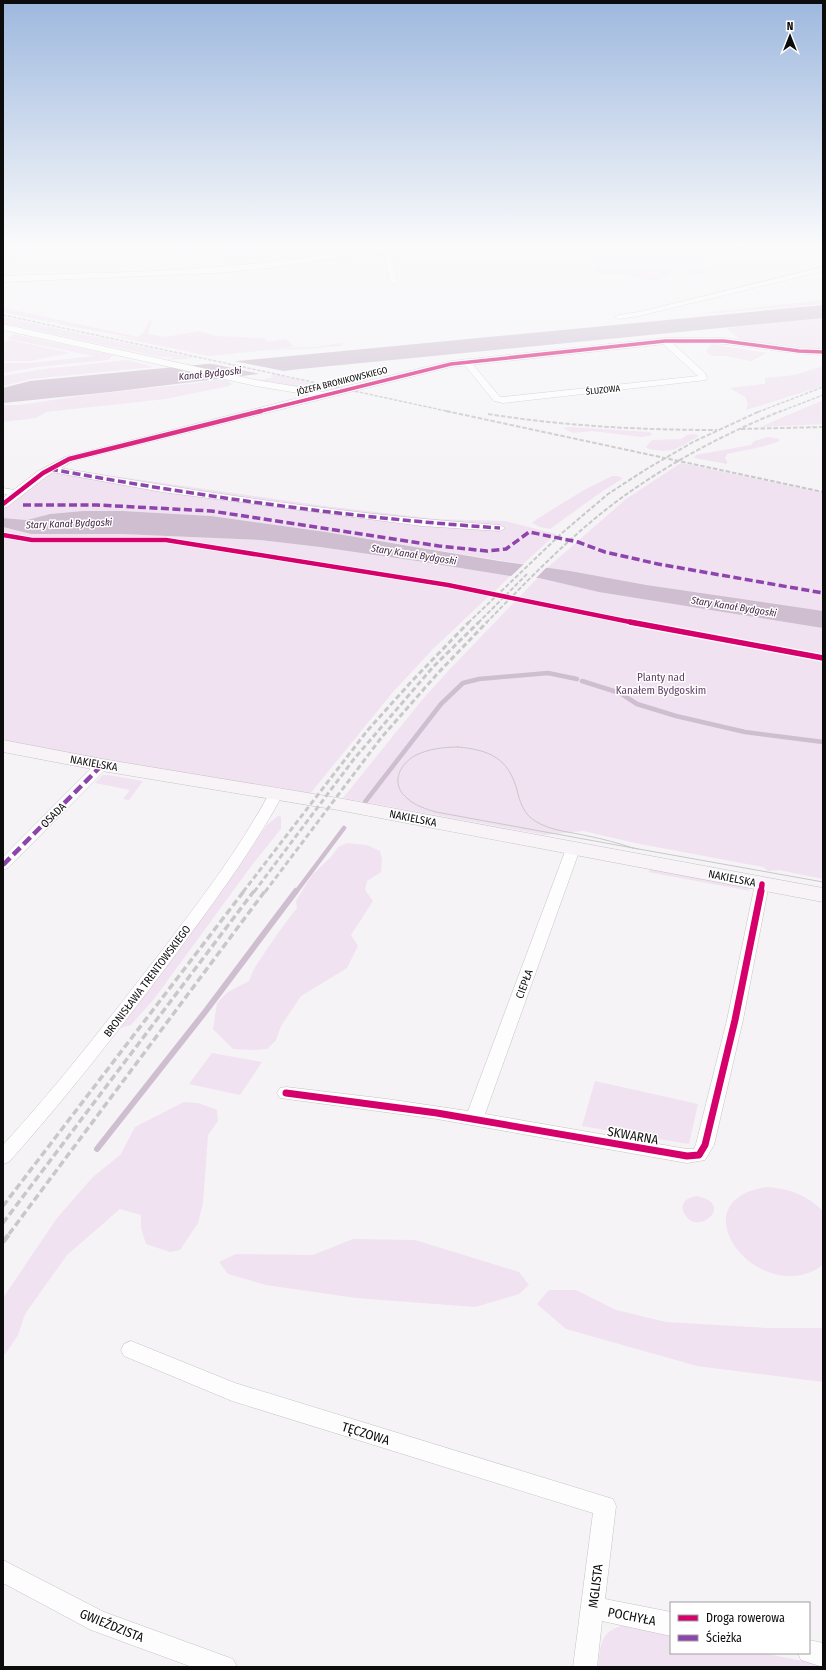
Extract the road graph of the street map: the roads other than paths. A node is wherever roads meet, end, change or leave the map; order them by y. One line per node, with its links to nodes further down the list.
1 (3, 327): 5 (street)
2 (665, 341): 3 (street, JÓZEFA BRONIKOWSKIEGO); 4 (street, JÓZEFA BRONIKOWSKIEGO); 4 (street, ŚLUZOWA)
3 (823, 352)
4 (466, 362): 7 (street, JÓZEFA BRONIKOWSKIEGO)
5 (251, 382): 6 (street); 8 (street)
6 (296, 390): 7 (street); 8 (street)
7 (328, 394): 8 (street, JÓZEFA BRONIKOWSKIEGO)
8 (296, 402): 9 (street, JÓZEFA BRONIKOWSKIEGO)
9 (49, 469): 11 (street, JÓZEFA BRONIKOWSKIEGO); 13 (street)
10 (3, 491): 11 (street)
11 (16, 493): 12 (street, JÓZEFA BRONIKOWSKIEGO)
12 (3, 504)
13 (500, 528)
14 (3, 746): 15 (main road, NAKIELSKA)
15 (102, 764): 16 (main road, NAKIELSKA); 18 (street, OSADA)
16 (276, 794): 17 (main road, NAKIELSKA); 23 (street, BRONISŁAWA TRENTOWSKIEGO)
17 (573, 849): 19 (main road, NAKIELSKA); 22 (street, CIEPŁA)
18 (3, 865)
19 (762, 884): 20 (main road, NAKIELSKA); 22 (street, SKWARNA)
20 (823, 894)
21 (286, 1093): 22 (street, SKWARNA)
22 (474, 1119)
23 (3, 1157)
24 (131, 1350): 25 (street, TĘCZOWA)
25 (605, 1506): 27 (street, MGLISTA)
26 (3, 1571): 31 (street, GWIEŹDZISTA)
27 (593, 1608): 28 (street, POCHYŁA); 32 (street, MGLISTA)
28 (670, 1624)
29 (810, 1652): 30 (street)
30 (823, 1655)
31 (225, 1667)
32 (585, 1667)

